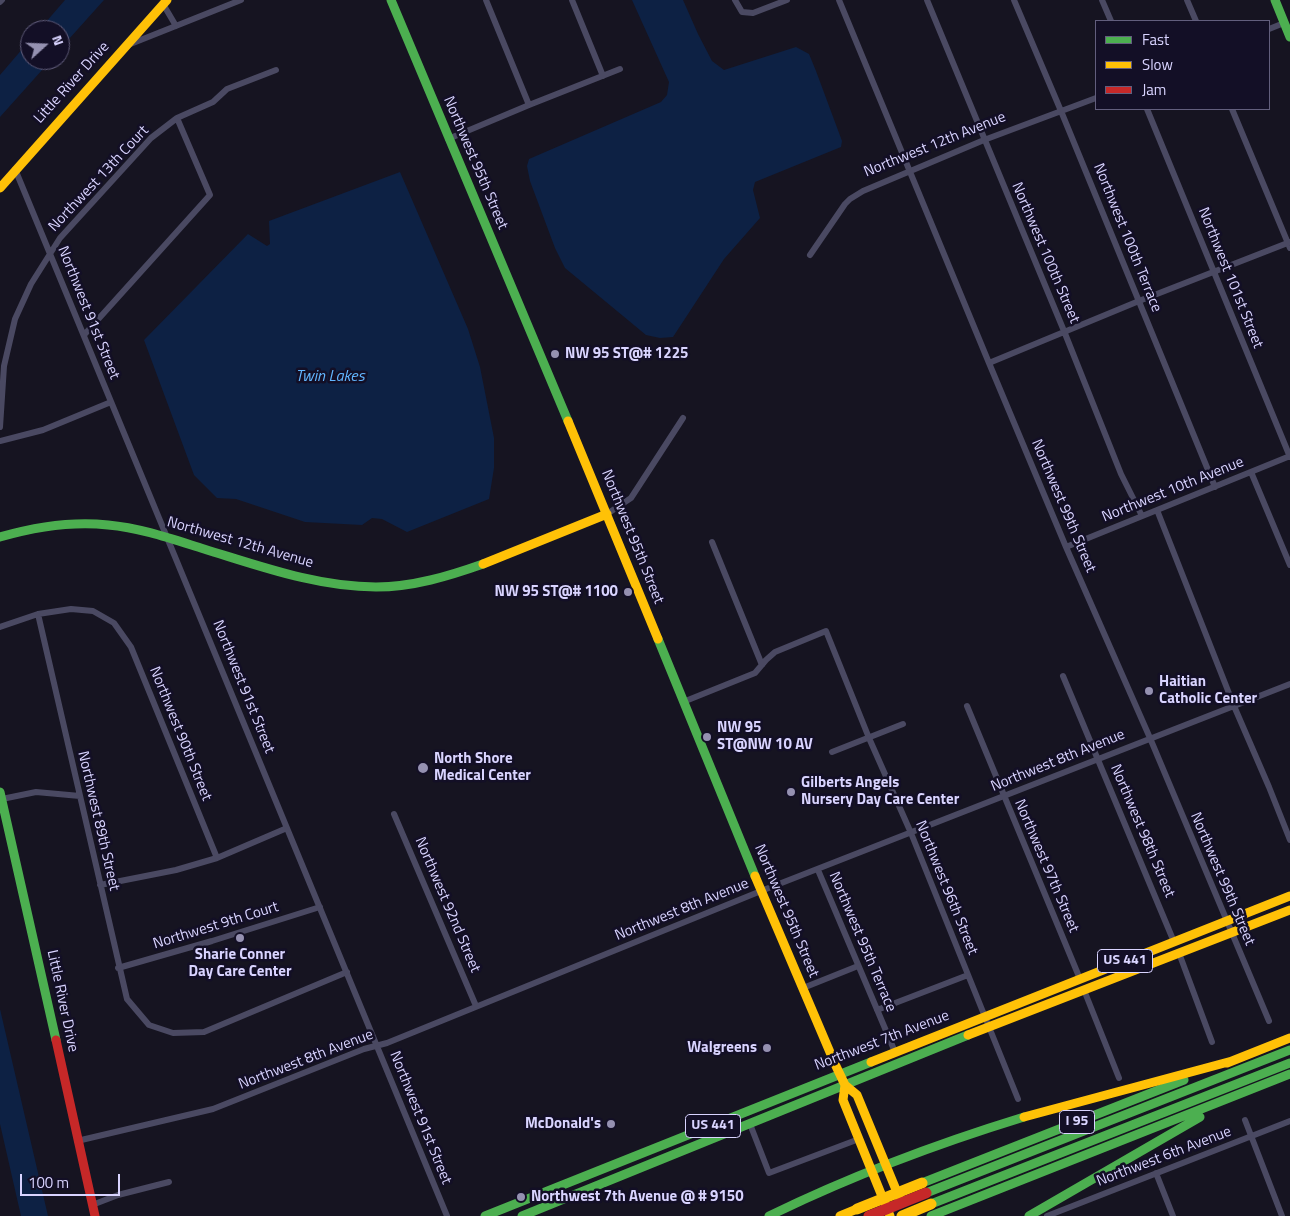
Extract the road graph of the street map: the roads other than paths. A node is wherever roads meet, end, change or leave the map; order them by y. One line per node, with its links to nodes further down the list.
1 (241, 0): 17 (street)
2 (391, 0): 30 (main road, Northwest 95th Street)
3 (486, 0): 25 (street)
4 (572, 0): 23 (street)
5 (735, 0): 6 (street)
6 (788, 0)
7 (839, 0): 33 (street, Northwest 99th Street)
8 (927, 0): 31 (street, Northwest 100th Street)
9 (1014, 0): 28 (street, Northwest 100th Terrace)
10 (1102, 0): 14 (street)
11 (1187, 0): 15 (street)
12 (1275, 0): 16 (main road)
13 (166, 2): 17 (street); 20 (main road, Little River Drive)
14 (1111, 20)
15 (1196, 20)
16 (1287, 21): 18 (street); 19 (main road)
17 (176, 26): 20 (street)
18 (1270, 29)
19 (1290, 37)
20 (127, 46): 32 (main road, Little River Drive)
21 (620, 69): 23 (street)
22 (276, 70): 29 (street, Northwest 13th Court)
23 (603, 76): 25 (street)
24 (1095, 98): 28 (street, Northwest 12th Avenue)
25 (529, 105): 30 (street)
26 (1147, 110): 38 (street, Northwest 101st Street)
27 (1232, 110): 35 (street)
28 (1061, 111): 31 (street, Northwest 12th Avenue); 39 (street, Northwest 100th Terrace)
29 (177, 118): 36 (street, Northwest 13th Court); 41 (street)
30 (448, 139): 51 (main road, Northwest 95th Street)
31 (984, 140): 33 (street, Northwest 12th Avenue); 40 (street, Northwest 100th Street)
32 (15, 169): 34 (main road, Little River Drive); 36 (street, Northwest 91st Street)
33 (910, 172): 37 (street, Northwest 12th Avenue); 42 (street, Northwest 99th Street)
34 (0, 188)
35 (1289, 244): 38 (street)
36 (50, 254): 41 (street, Northwest 91st Street); 45 (street)
37 (810, 254)
38 (1214, 271): 39 (street); 47 (street, Northwest 101st Street)
39 (1139, 301): 40 (street); 49 (street, Northwest 100th Terrace)
40 (1064, 331): 42 (street); 52 (street, Northwest 100th Street)
41 (84, 335): 43 (street, Northwest 91st Street)
42 (989, 363): 56 (street, Northwest 99th Street)
43 (111, 402): 46 (street); 54 (street, Northwest 91st Street)
44 (683, 418): 51 (street, Northwest 12th Avenue)
45 (0, 427)
46 (0, 441)
47 (1290, 456): 48 (street, Northwest 10th Avenue)
48 (1251, 472): 49 (street, Northwest 10th Avenue); 57 (street)
49 (1215, 487): 50 (street, Northwest 10th Avenue)
50 (1157, 510): 52 (street, Northwest 10th Avenue); 65 (street)
51 (607, 514): 54 (main road, Northwest 12th Avenue); 63 (main road, Northwest 95th Street)
52 (1142, 516): 56 (street, Northwest 10th Avenue)
53 (0, 537): 54 (main road, Northwest 12th Avenue)
54 (168, 537): 75 (street, Northwest 91st Street)
55 (712, 542): 60 (street)
56 (1066, 547): 68 (street, Northwest 99th Street)
57 (1290, 565)
58 (38, 614): 59 (street); 72 (street, Northwest 89th Street); 78 (street, Northwest 90th Street)
59 (0, 627)
60 (762, 665): 63 (street); 67 (street, Northwest 96th Street)
61 (1063, 676): 70 (street, Northwest 98th Street)
62 (1290, 684): 65 (street, Northwest 8th Avenue)
63 (683, 702): 81 (main road, Northwest 95th Street)
64 (967, 706): 73 (street, Northwest 97th Street)
65 (1234, 706): 68 (street, Northwest 8th Avenue); 77 (street)
66 (903, 724): 67 (street)
67 (869, 738): 69 (street); 76 (street, Northwest 96th Street)
68 (1150, 738): 70 (street, Northwest 8th Avenue); 85 (street, Northwest 99th Street)
69 (832, 752)
70 (1098, 758): 73 (street, Northwest 8th Avenue); 87 (street, Northwest 98th Street)
71 (1, 796): 72 (street); 120 (main road, Little River Drive)
72 (80, 796): 80 (street, Northwest 89th Street)
73 (1003, 796): 76 (street, Northwest 8th Avenue); 93 (street, Northwest 97th Street)
74 (394, 814): 96 (street, Northwest 92nd Street)
75 (288, 828): 78 (street); 83 (street, Northwest 91st Street)
76 (911, 833): 79 (street, Northwest 8th Avenue); 92 (street, Northwest 96th Street)
77 (1290, 840)
78 (217, 858): 80 (street)
79 (818, 870): 81 (street, Northwest 8th Avenue); 89 (street, Northwest 95th Terrace)
80 (100, 885): 90 (street, Northwest 89th Street)
81 (761, 892): 94 (main road, Northwest 95th Street); 96 (street, Northwest 8th Avenue)
82 (1290, 896): 85 (main road, Northwest 7th Avenue / US 441)
83 (320, 907): 90 (street, Northwest 9th Court); 91 (street, Northwest 91st Street)
84 (1290, 910): 86 (main road, Northwest 7th Avenue / US 441)
85 (1226, 920): 86 (street, Northwest 99th Street); 87 (main road, Northwest 7th Avenue / US 441)
86 (1231, 932): 88 (main road, Northwest 7th Avenue / US 441); 99 (street, Northwest 99th Street)
87 (1174, 942): 93 (main road, Northwest 7th Avenue / US 441)
88 (1179, 953): 95 (main road, Northwest 7th Avenue / US 441); 102 (street)
89 (858, 966): 94 (street); 98 (street, Northwest 95th Terrace)
90 (118, 968): 91 (street, Northwest 89th Street)
91 (347, 972): 103 (street, Northwest 91st Street)
92 (968, 975): 98 (street); 100 (street, Northwest 96th Street)
93 (1080, 979): 97 (main road); 100 (main road, Northwest 7th Avenue / US 441)
94 (803, 988): 108 (main road, Northwest 95th Street)
95 (1084, 990): 97 (main road, Northwest 7th Avenue / US 441); 110 (street)
96 (476, 1006): 103 (street, Northwest 8th Avenue)
97 (1041, 1007): 100 (main road, Northwest 7th Avenue / US 441)
98 (877, 1010): 105 (street, Northwest 95th Terrace)
99 (1269, 1021)
100 (987, 1022): 105 (main road, Northwest 7th Avenue / US 441); 111 (main road, Northwest 7th Avenue / US 441); 113 (street, Northwest 96th Street)
101 (1290, 1038): 106 (main road, I 95)
102 (1212, 1042)
103 (377, 1046): 120 (street, Northwest 8th Avenue); 132 (street, Northwest 91st Street)
104 (1290, 1050): 128 (main road)
105 (895, 1052): 108 (main road, Northwest 7th Avenue / US 441)
106 (1232, 1061): 123 (main road); 128 (main road, I 95)
107 (1290, 1063): 130 (main road)
108 (840, 1074): 111 (main road, Northwest 95th Street); 116 (main road, Northwest 7th Avenue / US 441)
109 (1290, 1074): 112 (main road, I 95)
110 (1119, 1078)
111 (845, 1085): 117 (main road, Northwest 7th Avenue / US 441); 119 (main road, Northwest 95th Street); 123 (main road, Northwest 95th Street)
112 (1243, 1093): 130 (main road, I 95); 141 (main road)
113 (1018, 1099)
114 (1245, 1120): 118 (street)
115 (1290, 1122): 118 (street, Northwest 6th Avenue)
116 (717, 1124): 121 (main road, Northwest 7th Avenue / US 441); 122 (main road)
117 (750, 1124): 119 (street); 122 (main road, Northwest 7th Avenue / US 441)
118 (1251, 1137): 125 (street, Northwest 6th Avenue); 144 (street)
119 (859, 1139): 124 (main road, Northwest 95th Street)
120 (77, 1141): 129 (main road, Little River Drive)
121 (635, 1156): 127 (main road); 133 (main road, Northwest 7th Avenue / US 441)
122 (670, 1156): 127 (main road, Northwest 7th Avenue / US 441)
123 (886, 1165): 124 (main road); 140 (main road, Northwest 95th Street)
124 (872, 1171): 135 (main road); 138 (main road, Northwest 95th Street)
125 (1156, 1174): 131 (street, Northwest 6th Avenue); 143 (street)
126 (169, 1182): 129 (street)
127 (604, 1183): 134 (main road, Northwest 7th Avenue / US 441)
128 (924, 1188): 136 (main road, I 95, bridge); 137 (main road, bridge)
129 (93, 1211)
130 (932, 1212): 139 (main road, bridge)
131 (1064, 1213): 142 (street, Northwest 6th Avenue)
132 (447, 1216)
133 (485, 1216)
134 (522, 1216)
135 (769, 1216)
136 (840, 1216)
137 (869, 1216)
138 (890, 1216)
139 (902, 1216)
140 (907, 1216)
141 (1029, 1216)
142 (1047, 1216)
143 (1173, 1216)
144 (1282, 1216)

